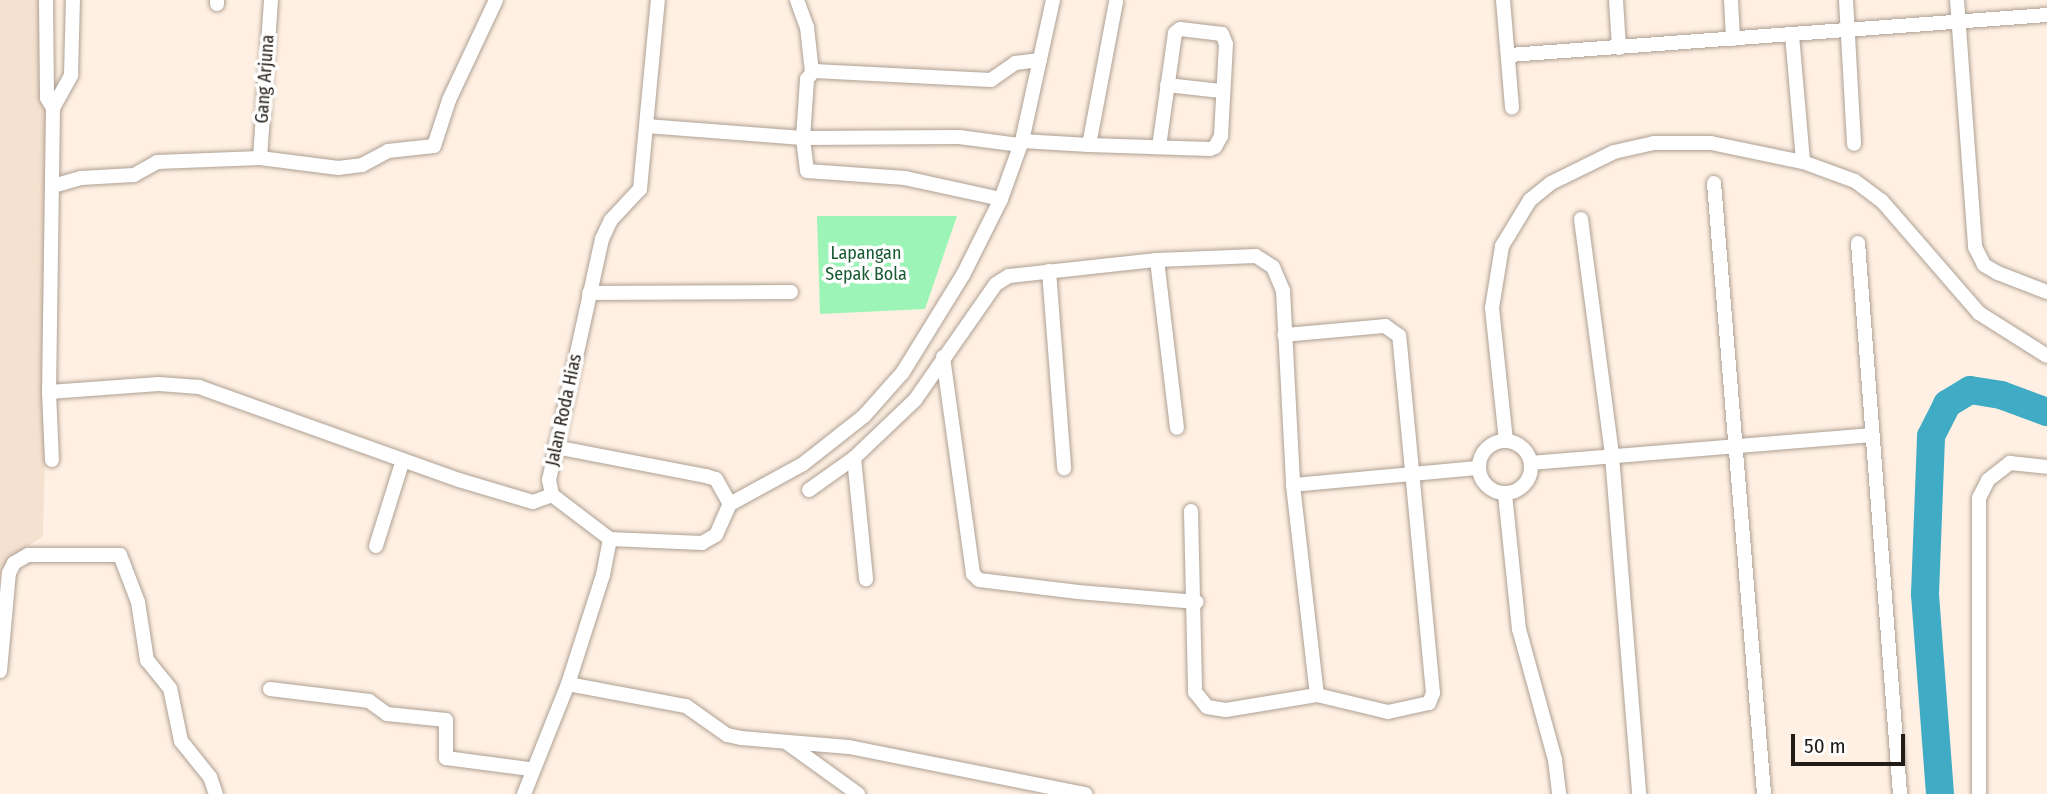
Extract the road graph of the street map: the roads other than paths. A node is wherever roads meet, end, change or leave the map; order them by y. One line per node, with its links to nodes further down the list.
1 (46, 0): 25 (street)
2 (73, 0): 25 (street)
3 (271, 0): 33 (street, Gang Arjuna)
4 (496, 0): 33 (street)
5 (658, 0): 27 (street, Jalan Roda Hias)
6 (797, 0): 22 (street)
7 (1053, 0): 21 (street)
8 (1503, 0): 20 (street)
9 (1616, 0): 19 (street)
10 (1731, 0): 18 (street)
11 (1846, 0): 16 (street)
12 (1957, 0): 15 (street)
13 (1116, 2): 31 (street)
14 (2047, 15): 15 (street)
15 (1959, 21): 16 (street); 43 (street)
16 (1848, 31): 17 (street); 30 (street)
17 (1792, 35): 18 (street); 34 (street)
18 (1733, 39): 19 (street)
19 (1619, 48): 20 (street)
20 (1510, 55): 26 (street)
21 (1040, 60): 22 (street); 29 (street)
22 (811, 72): 28 (street)
23 (1167, 85): 24 (street); 24 (street); 32 (street)
24 (1221, 91): 32 (street)
25 (53, 108): 36 (street)
26 (1512, 108)
27 (646, 125): 28 (street); 44 (street, Jalan Roda Hias)
28 (803, 138): 29 (street); 37 (street)
29 (1021, 143): 31 (street); 37 (street)
30 (1854, 144)
31 (1089, 145): 32 (street)
32 (1159, 147)
33 (260, 158): 36 (street)
34 (1802, 162): 46 (street); 51 (street)
35 (1714, 183): 52 (street)
36 (53, 186): 48 (street)
37 (1001, 199): 67 (street)
38 (1581, 219): 54 (street)
39 (1858, 243): 50 (street)
40 (1157, 260): 41 (street); 45 (street); 49 (street)
41 (1049, 271): 47 (street); 60 (street)
42 (790, 292): 44 (street)
43 (2047, 292)
44 (589, 293): 53 (street, Jalan Roda Hias)
45 (1283, 335): 62 (street); 63 (street)
46 (2047, 356)
47 (943, 357): 55 (street); 72 (street)
48 (49, 392): 56 (street); 57 (street)
49 (1177, 428)
50 (1869, 435): 52 (street); 86 (street)
51 (1506, 441): 58 (street); 61 (street)
52 (1734, 446): 54 (street); 85 (street)
53 (555, 447): 66 (street, Jalan Roda Hias); 67 (street)
54 (1612, 456): 58 (street); 84 (street)
55 (854, 458): 64 (street); 71 (street)
56 (52, 460)
57 (403, 460): 66 (street); 70 (street)
58 (1531, 463): 65 (street)
59 (2047, 467): 87 (street)
60 (1064, 468)
61 (1478, 468): 62 (street); 65 (street)
62 (1415, 473): 63 (street); 76 (street)
63 (1293, 485): 76 (street)
64 (809, 490)
65 (1505, 494): 83 (street)
66 (552, 495): 69 (street)
67 (730, 503): 69 (street)
68 (1191, 511): 72 (street)
69 (610, 539): 74 (street)
70 (376, 546)
71 (866, 579)
72 (1197, 601): 76 (street)
73 (0, 671): 79 (street)
74 (568, 684): 77 (street); 78 (street)
75 (270, 689): 78 (street)
76 (1317, 695)
77 (786, 742): 81 (street); 82 (street)
78 (530, 769): 80 (street)
79 (216, 794)
80 (524, 794)
81 (858, 794)
82 (1085, 794)
83 (1559, 794)
84 (1639, 794)
85 (1764, 794)
86 (1900, 794)
87 (1979, 794)

